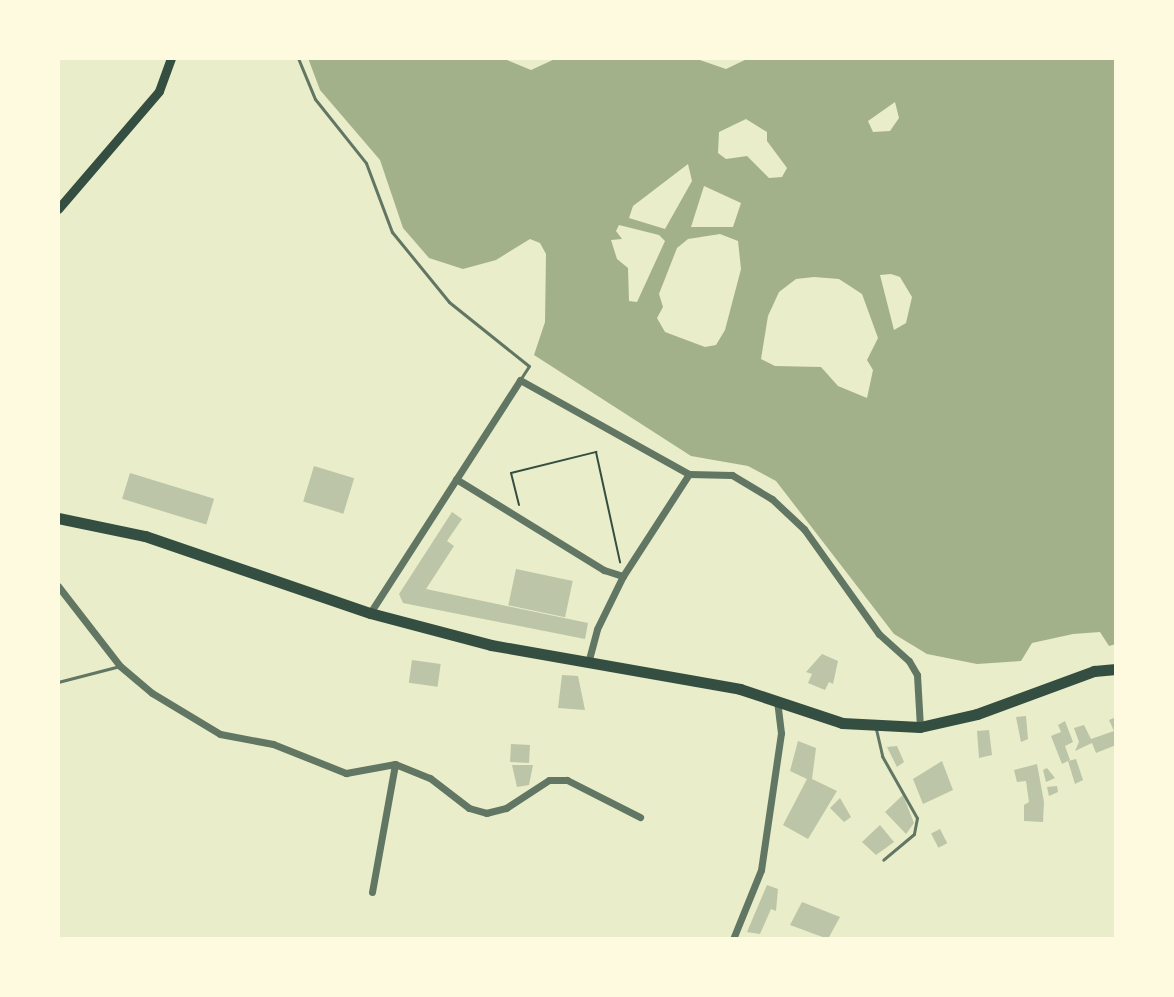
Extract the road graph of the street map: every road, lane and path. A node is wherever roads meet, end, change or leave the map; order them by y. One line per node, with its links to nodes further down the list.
1 (171, 58): 3 (main road)
2 (298, 58): 4 (lane)
3 (58, 209)
4 (520, 380): 5 (street); 6 (street)
5 (689, 474): 10 (street); 18 (street)
6 (456, 479): 10 (street); 12 (street)
7 (519, 505): 9 (path)
8 (58, 518): 12 (main road)
9 (620, 564)
10 (623, 576): 13 (street)
11 (58, 586): 14 (street)
12 (370, 613): 13 (main road)
13 (588, 665): 17 (main road)
14 (120, 666): 16 (lane); 20 (street)
15 (1116, 669): 18 (main road)
16 (58, 682)
17 (777, 700): 19 (main road); 24 (street)
18 (920, 727): 19 (main road)
19 (876, 728): 22 (lane)
20 (395, 764): 21 (street); 23 (street)
21 (640, 817)
22 (883, 860)
23 (372, 892)
24 (733, 939)

